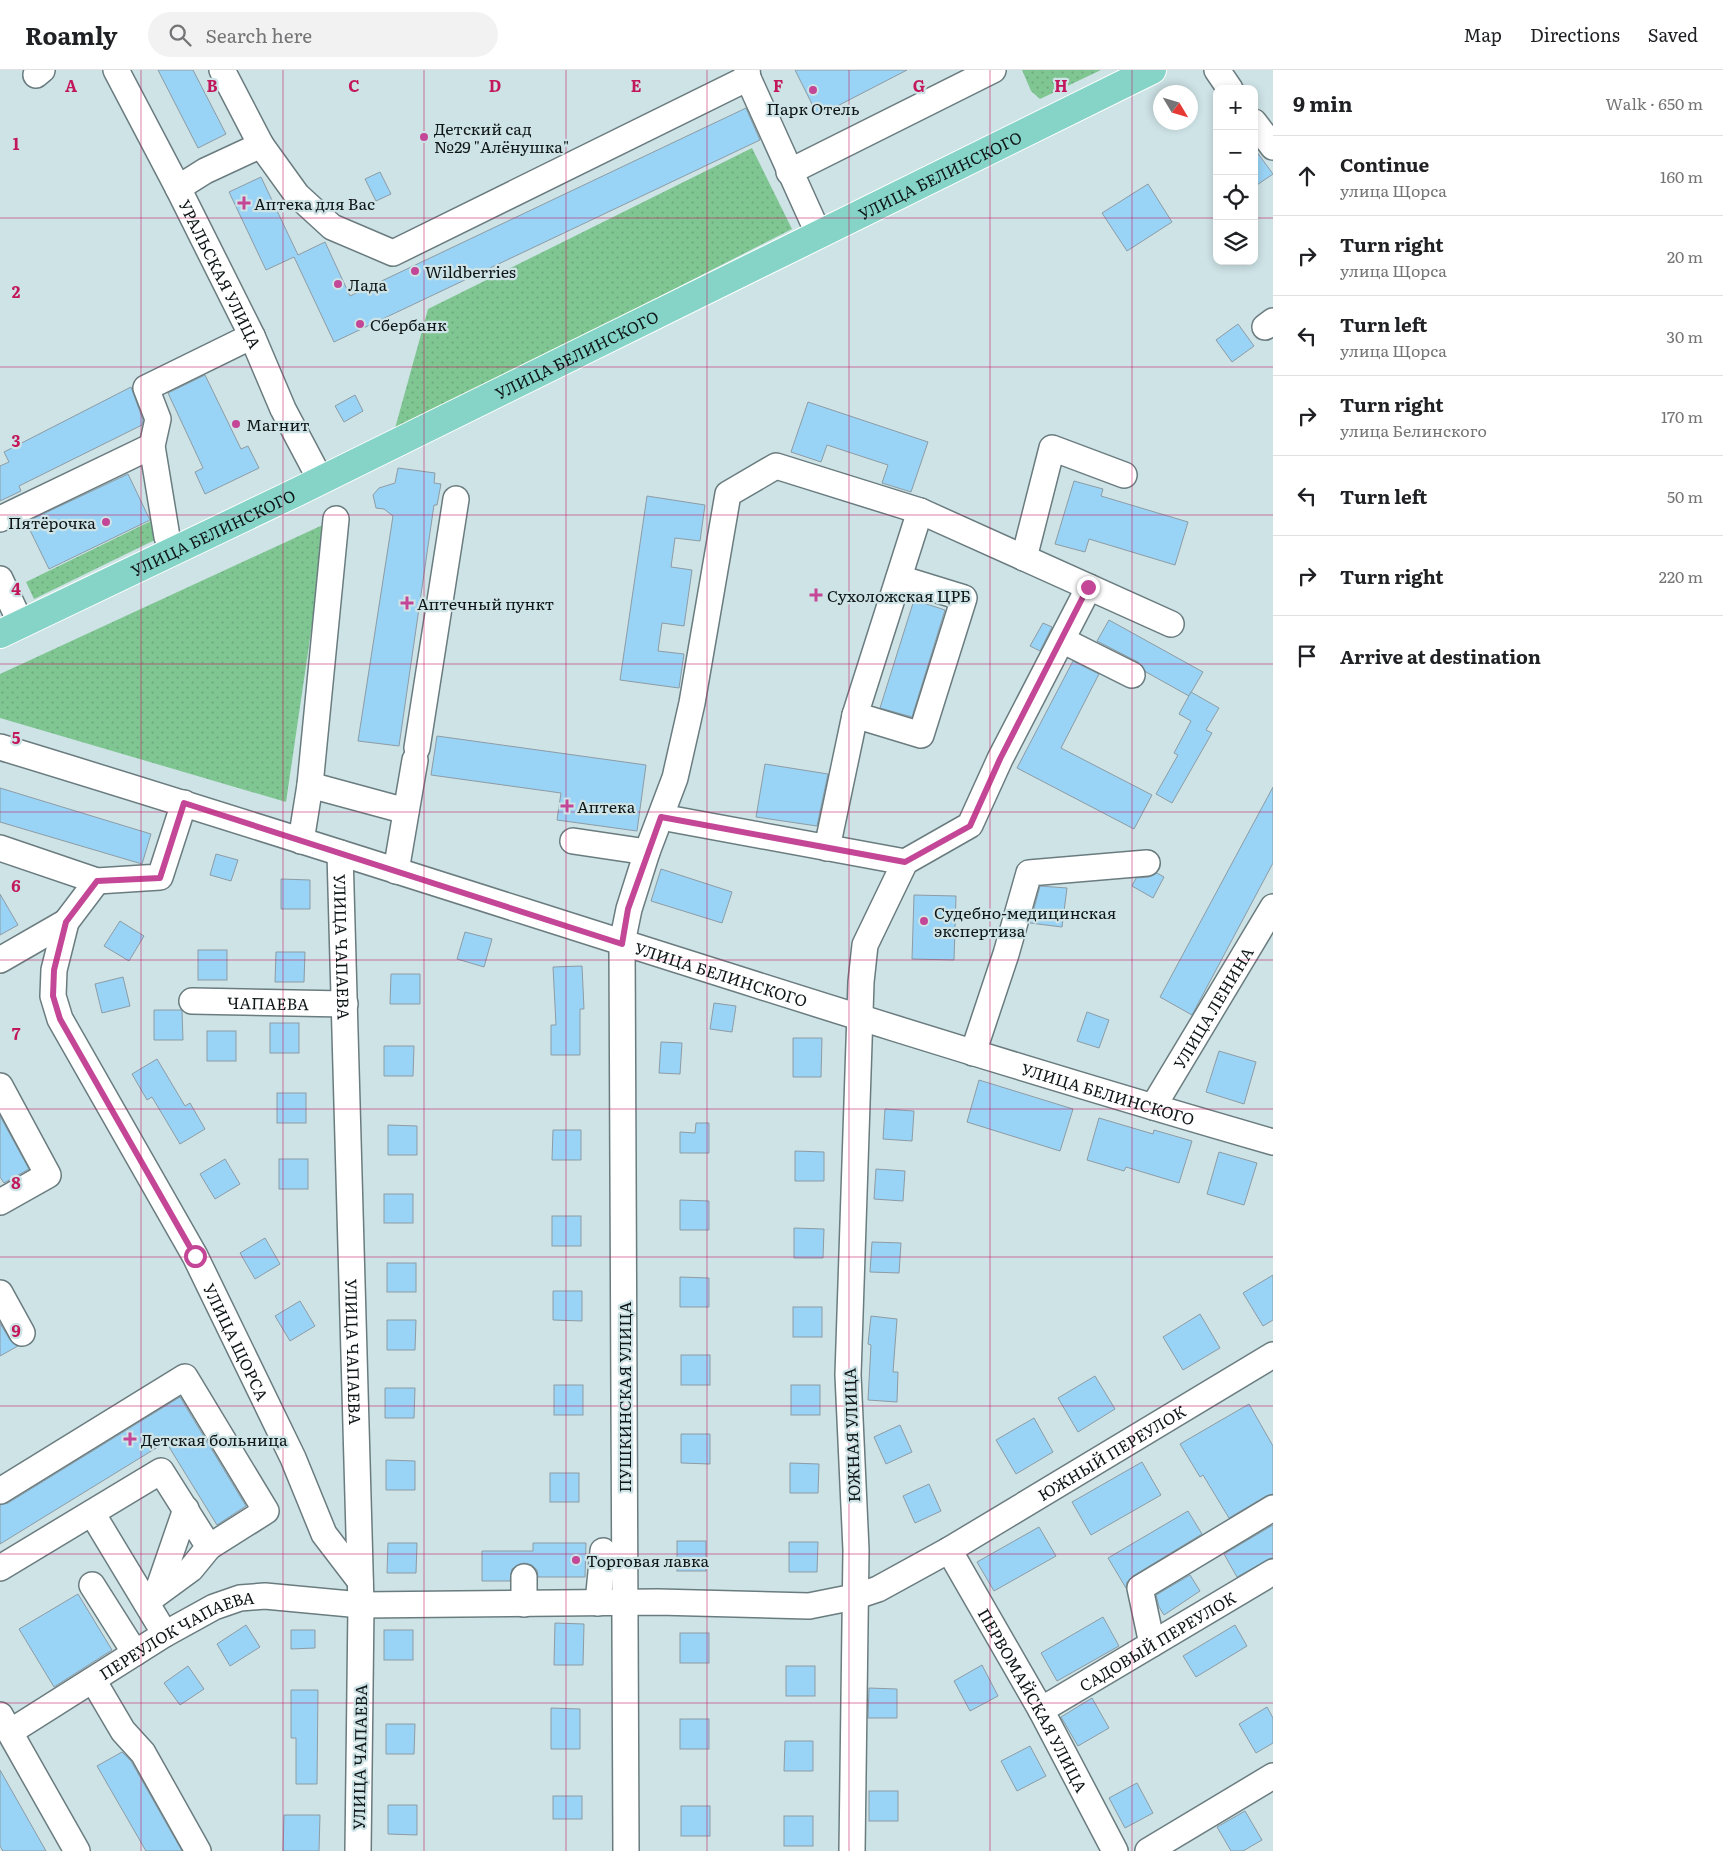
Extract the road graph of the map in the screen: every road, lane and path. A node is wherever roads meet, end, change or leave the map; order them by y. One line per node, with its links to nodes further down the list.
1 (116, 70): 12 (street, УРАЛЬСКАЯ УЛИЦА)
2 (222, 70): 9 (street)
3 (993, 70): 11 (street)
4 (1152, 70): 13 (main road, УЛИЦА БЕЛИНСКОГО)
5 (1217, 70): 7 (street)
6 (747, 74): 9 (street); 11 (street)
7 (1227, 85)
8 (1258, 127): 10 (street)
9 (260, 145): 12 (street)
10 (1273, 147)
11 (789, 172): 13 (street)
12 (178, 188): 14 (street, УРАЛЬСКАЯ УЛИЦА)
13 (819, 235): 17 (main road, УЛИЦА БЕЛИНСКОГО)
14 (252, 336): 15 (street); 17 (street, УРАЛЬСКАЯ УЛИЦА)
15 (152, 446): 20 (street); 22 (street)
16 (1124, 475): 23 (street)
17 (320, 479): 22 (main road, УЛИЦА БЕЛИНСКОГО)
18 (456, 499): 35 (street)
19 (920, 511): 23 (street, ПУШКИНСКАЯ УЛИЦА); 24 (street); 36 (street, ПУШКИНСКАЯ УЛИЦА)
20 (0, 519)
21 (336, 520): 33 (street)
22 (174, 550): 28 (main road, УЛИЦА БЕЛИНСКОГО)
23 (1024, 558): 26 (street, ПУШКИНСКАЯ УЛИЦА)
24 (899, 578): 31 (street); 31 (street)
25 (0, 579): 28 (street)
26 (1088, 587): 27 (street, ПУШКИНСКАЯ УЛИЦА); 29 (street)
27 (1171, 624)
28 (11, 629)
29 (1062, 640): 30 (street); 43 (street)
30 (1132, 675)
31 (855, 714): 40 (street)
32 (0, 748): 34 (street, УЛИЦА БЕЛИНСКОГО)
33 (310, 785): 35 (street); 37 (street)
34 (184, 803): 37 (street, УЛИЦА БЕЛИНСКОГО); 46 (street)
35 (406, 811): 45 (street)
36 (661, 817): 40 (street); 41 (street, ПУШКИНСКАЯ УЛИЦА)
37 (301, 840): 42 (street, УЛИЦА БЕЛИНСКОГО)
38 (573, 842): 41 (street)
39 (0, 848): 46 (street)
40 (827, 848): 43 (street)
41 (647, 852): 49 (street, ПУШКИНСКАЯ УЛИЦА)
42 (340, 853): 45 (street, УЛИЦА БЕЛИНСКОГО); 52 (street, УЛИЦА ЧАПАЕВА)
43 (905, 862): 53 (street, ЮЖНАЯ УЛИЦА)
44 (1147, 863): 54 (street)
45 (396, 871): 49 (street, УЛИЦА БЕЛИНСКОГО)
46 (97, 881): 48 (street, УЛИЦА ЩОРСА)
47 (1273, 907): 56 (street, УЛИЦА ЛЕНИНА)
48 (66, 922): 50 (street); 73 (street, УЛИЦА ЩОРСА)
49 (622, 944): 53 (street, УЛИЦА БЕЛИНСКОГО); 76 (street, ПУШКИНСКАЯ УЛИЦА)
50 (0, 960)
51 (192, 1001): 52 (street, ЧАПАЕВА)
52 (345, 1004): 73 (street, УЛИЦА ЧАПАЕВА)
53 (860, 1019): 54 (street, УЛИЦА БЕЛИНСКОГО); 75 (street, ЮЖНАЯ УЛИЦА)
54 (973, 1053): 56 (street, УЛИЦА БЕЛИНСКОГО)
55 (0, 1086): 58 (street)
56 (1153, 1107): 57 (street, УЛИЦА БЕЛИНСКОГО)
57 (1273, 1142)
58 (0, 1202)
59 (0, 1293): 60 (street)
60 (22, 1333)
61 (1273, 1355): 67 (street, ЮЖНЫЙ ПЕРЕУЛОК)
62 (0, 1491): 66 (street)
63 (1273, 1508): 80 (street)
64 (186, 1509): 65 (street); 66 (street); 74 (street)
65 (92, 1513): 69 (street); 74 (street)
66 (209, 1547): 74 (street)
67 (949, 1550): 75 (street, ЮЖНЫЙ ПЕРЕУЛОК); 83 (street, ПЕРВОМАЙСКАЯ УЛИЦА)
68 (603, 1551): 77 (street)
69 (0, 1568)
70 (1273, 1572): 80 (street, САДОВЫЙ ПЕРЕУЛОК)
71 (524, 1577): 78 (street)
72 (92, 1585): 81 (street)
73 (361, 1593): 78 (street, ПЕРЕУЛОК ЧАПАЕВА); 79 (street, ПЕРЕУЛОК ЧАПАЕВА); 88 (street, УЛИЦА ЧАПАЕВА)
74 (151, 1597): 79 (street)
75 (854, 1597): 76 (street, ЮЖНЫЙ ПЕРЕУЛОК); 90 (street, ЮЖНАЯ УЛИЦА)
76 (625, 1602): 77 (street, ПЕРЕУЛОК ЧАПАЕВА); 89 (street, ПУШКИНСКАЯ УЛИЦА)
77 (598, 1603): 78 (street, ПЕРЕУЛОК ЧАПАЕВА)
78 (524, 1604)
79 (165, 1634): 81 (street, ПЕРЕУЛОК ЧАПАЕВА)
80 (1152, 1644): 83 (street, САДОВЫЙ ПЕРЕУЛОК)
81 (135, 1653): 82 (street, ПЕРЕУЛОК ЧАПАЕВА)
82 (93, 1680): 84 (street, ПЕРЕУЛОК ЧАПАЕВА); 87 (street)
83 (1041, 1710): 91 (street, ПЕРВОМАЙСКАЯ УЛИЦА)
84 (5, 1723): 86 (street)
85 (1273, 1776): 92 (street)
86 (77, 1851)
87 (198, 1851)
88 (358, 1851)
89 (626, 1851)
90 (852, 1851)
91 (1115, 1851)
92 (1148, 1851)

